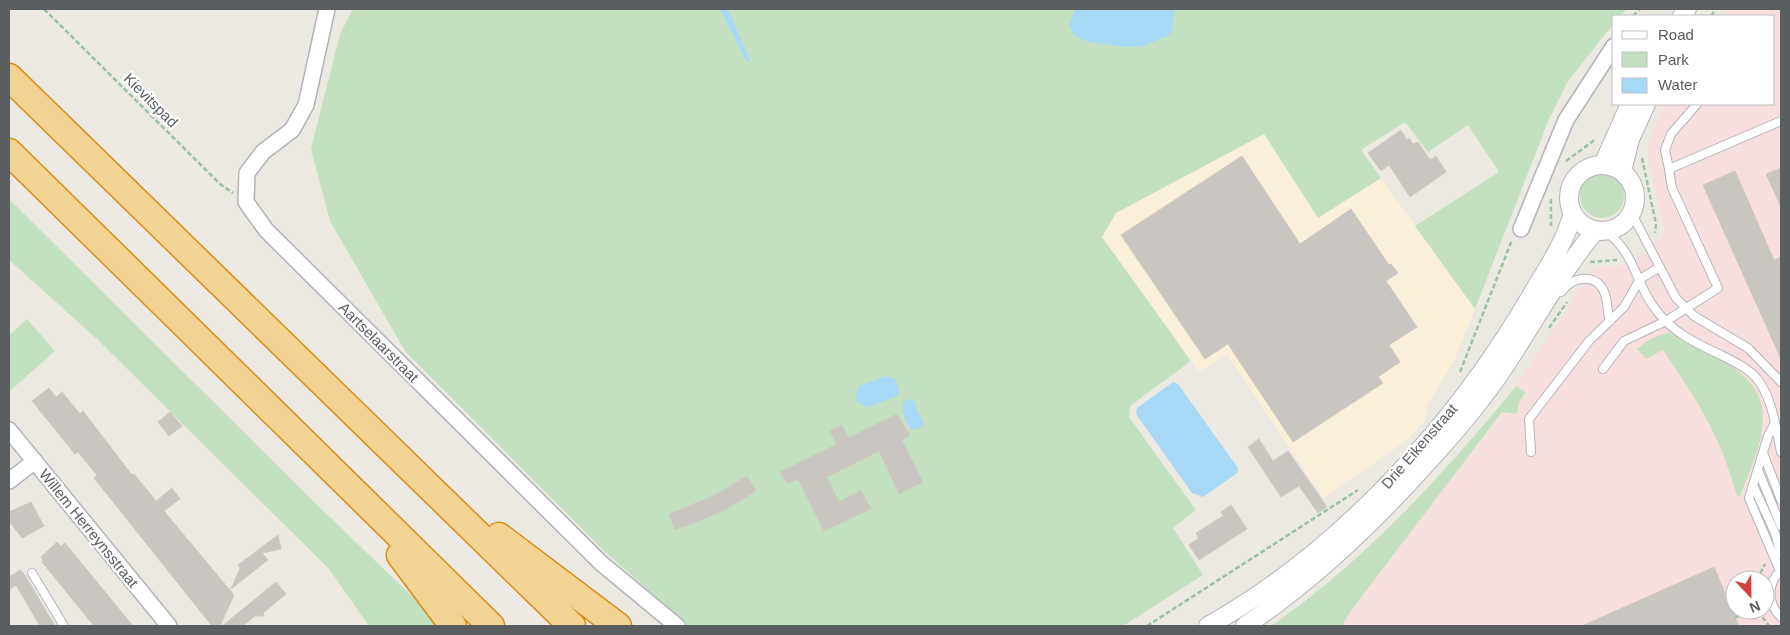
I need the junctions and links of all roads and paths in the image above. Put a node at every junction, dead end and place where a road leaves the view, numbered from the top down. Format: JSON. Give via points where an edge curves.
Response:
{"nodes":[{"id":1,"x":44,"y":9,"type":"edge"},
{"id":2,"x":327,"y":9,"type":"edge"},
{"id":3,"x":1612,"y":49,"type":"edge"},
{"id":4,"x":9,"y":77,"type":"edge"},
{"id":5,"x":1630,"y":105,"type":"edge"},
{"id":6,"x":1646,"y":105,"type":"edge"},
{"id":7,"x":1696,"y":105,"type":"edge"},
{"id":8,"x":1781,"y":121,"type":"edge"},
{"id":9,"x":9,"y":152,"type":"edge"},
{"id":10,"x":1603,"y":164,"type":"junction"},
{"id":11,"x":1669,"y":169,"type":"junction"},
{"id":12,"x":1622,"y":171,"type":"junction"},
{"id":13,"x":246,"y":202,"type":"junction"},
{"id":14,"x":1632,"y":214,"type":"junction"},
{"id":15,"x":1572,"y":216,"type":"junction"},
{"id":16,"x":1521,"y":229,"type":"joint"},
{"id":17,"x":1600,"y":231,"type":"junction"},
{"id":18,"x":1660,"y":267,"type":"junction"},
{"id":19,"x":1640,"y":279,"type":"junction"},
{"id":20,"x":1550,"y":296,"type":"junction"},
{"id":21,"x":1685,"y":308,"type":"junction"},
{"id":22,"x":1610,"y":321,"type":"junction"},
{"id":23,"x":1666,"y":321,"type":"junction"},
{"id":24,"x":1603,"y":369,"type":"dead end"},
{"id":25,"x":1457,"y":380,"type":"dead end"},
{"id":26,"x":1781,"y":382,"type":"edge"},
{"id":27,"x":1775,"y":423,"type":"junction"},
{"id":28,"x":9,"y":430,"type":"edge"},
{"id":29,"x":1780,"y":442,"type":"edge"},
{"id":30,"x":1532,"y":452,"type":"dead end"},
{"id":31,"x":1781,"y":452,"type":"edge"},
{"id":32,"x":1763,"y":453,"type":"junction"},
{"id":33,"x":35,"y":461,"type":"junction"},
{"id":34,"x":408,"y":466,"type":"junction"},
{"id":35,"x":1758,"y":470,"type":"junction"},
{"id":36,"x":9,"y":481,"type":"edge"},
{"id":37,"x":1753,"y":485,"type":"junction"},
{"id":38,"x":1362,"y":487,"type":"dead end"},
{"id":39,"x":1380,"y":491,"type":"junction"},
{"id":40,"x":355,"y":494,"type":"junction"},
{"id":41,"x":1397,"y":496,"type":"junction"},
{"id":42,"x":1781,"y":500,"type":"edge"},
{"id":43,"x":1781,"y":526,"type":"edge"},
{"id":44,"x":1781,"y":555,"type":"edge"},
{"id":45,"x":1780,"y":570,"type":"edge"},
{"id":46,"x":32,"y":573,"type":"dead end"},
{"id":47,"x":1781,"y":618,"type":"edge"},
{"id":48,"x":64,"y":626,"type":"edge"},
{"id":49,"x":169,"y":626,"type":"edge"},
{"id":50,"x":453,"y":626,"type":"edge"},
{"id":51,"x":490,"y":626,"type":"edge"},
{"id":52,"x":572,"y":626,"type":"edge"},
{"id":53,"x":618,"y":626,"type":"edge"},
{"id":54,"x":677,"y":626,"type":"edge"},
{"id":55,"x":1147,"y":626,"type":"edge"},
{"id":56,"x":1208,"y":626,"type":"edge"},
{"id":57,"x":1245,"y":626,"type":"edge"}],
"edges":[{"from":1,"to":13,"type":"path","name":"Kievitspad","via":[[220,184]]},
{"from":2,"to":13,"type":"street","via":[[306,104],[292,130],[263,152],[247,173]]},
{"from":3,"to":16,"type":"street","via":[[1566,120]]},
{"from":4,"to":34,"type":"highway"},
{"from":5,"to":10,"type":"street"},
{"from":6,"to":12,"type":"street","via":[[1630,139]]},
{"from":7,"to":11,"type":"lane","via":[[1671,134],[1665,150]]},
{"from":8,"to":11,"type":"lane"},
{"from":9,"to":40,"type":"highway"},
{"from":10,"to":12,"type":"street"},
{"from":10,"to":15,"type":"street","via":[[1591,166],[1572,182],[1568,203]]},
{"from":11,"to":21,"type":"lane","via":[[1672,188],[1718,288]]},
{"from":12,"to":14,"type":"street","via":[[1635,192]]},
{"from":13,"to":54,"type":"street","name":"Aartselaarstraat","via":[[266,230],[601,563]]},
{"from":14,"to":17,"type":"street","via":[[1623,224]]},
{"from":14,"to":18,"type":"lane"},
{"from":15,"to":17,"type":"street","via":[[1586,228]]},
{"from":15,"to":39,"type":"street","name":"Drie Eikenstraat","via":[[1560,246],[1499,349],[1424,443]]},
{"from":16,"to":25,"type":"path","via":[[1515,231]]},
{"from":17,"to":19,"type":"lane","via":[[1616,239]]},
{"from":17,"to":20,"type":"street","name":"Drie Eikenstraat","via":[[1575,255]]},
{"from":18,"to":19,"type":"lane"},
{"from":18,"to":21,"type":"lane","via":[[1669,288]]},
{"from":19,"to":22,"type":"lane","via":[[1624,308]]},
{"from":19,"to":23,"type":"lane","via":[[1655,310]]},
{"from":20,"to":22,"type":"lane","via":[[1560,293],[1572,281],[1587,278],[1596,282],[1606,295]]},
{"from":20,"to":41,"type":"street","name":"Drie Eikenstraat","via":[[1465,420]]},
{"from":21,"to":23,"type":"lane"},
{"from":21,"to":26,"type":"lane","via":[[1748,348]]},
{"from":22,"to":30,"type":"lane","via":[[1589,341],[1528,419]]},
{"from":23,"to":24,"type":"lane","via":[[1624,341]]},
{"from":23,"to":27,"type":"lane","via":[[1683,336],[1748,369],[1768,397]]},
{"from":27,"to":29,"type":"lane"},
{"from":27,"to":32,"type":"lane"},
{"from":28,"to":33,"type":"street","name":"Willem Herreynsstraat"},
{"from":29,"to":31,"type":"lane"},
{"from":32,"to":35,"type":"lane"},
{"from":32,"to":42,"type":"lane"},
{"from":33,"to":36,"type":"street"},
{"from":33,"to":49,"type":"street","name":"Willem Herreynsstraat"},
{"from":34,"to":52,"type":"highway"},
{"from":34,"to":53,"type":"highway"},
{"from":35,"to":37,"type":"lane"},
{"from":35,"to":43,"type":"lane"},
{"from":37,"to":44,"type":"lane"},
{"from":37,"to":45,"type":"lane","via":[[1749,498],[1751,506]]},
{"from":38,"to":55,"type":"path"},
{"from":39,"to":41,"type":"street"},
{"from":39,"to":56,"type":"street","name":"Drie Eikenstraat","via":[[1328,541],[1281,578]]},
{"from":40,"to":50,"type":"highway"},
{"from":40,"to":51,"type":"highway"},
{"from":41,"to":57,"type":"street","name":"Drie Eikenstraat","via":[[1335,557]]},
{"from":45,"to":47,"type":"lane","via":[[1770,594]]},
{"from":46,"to":48,"type":"lane"}]}
